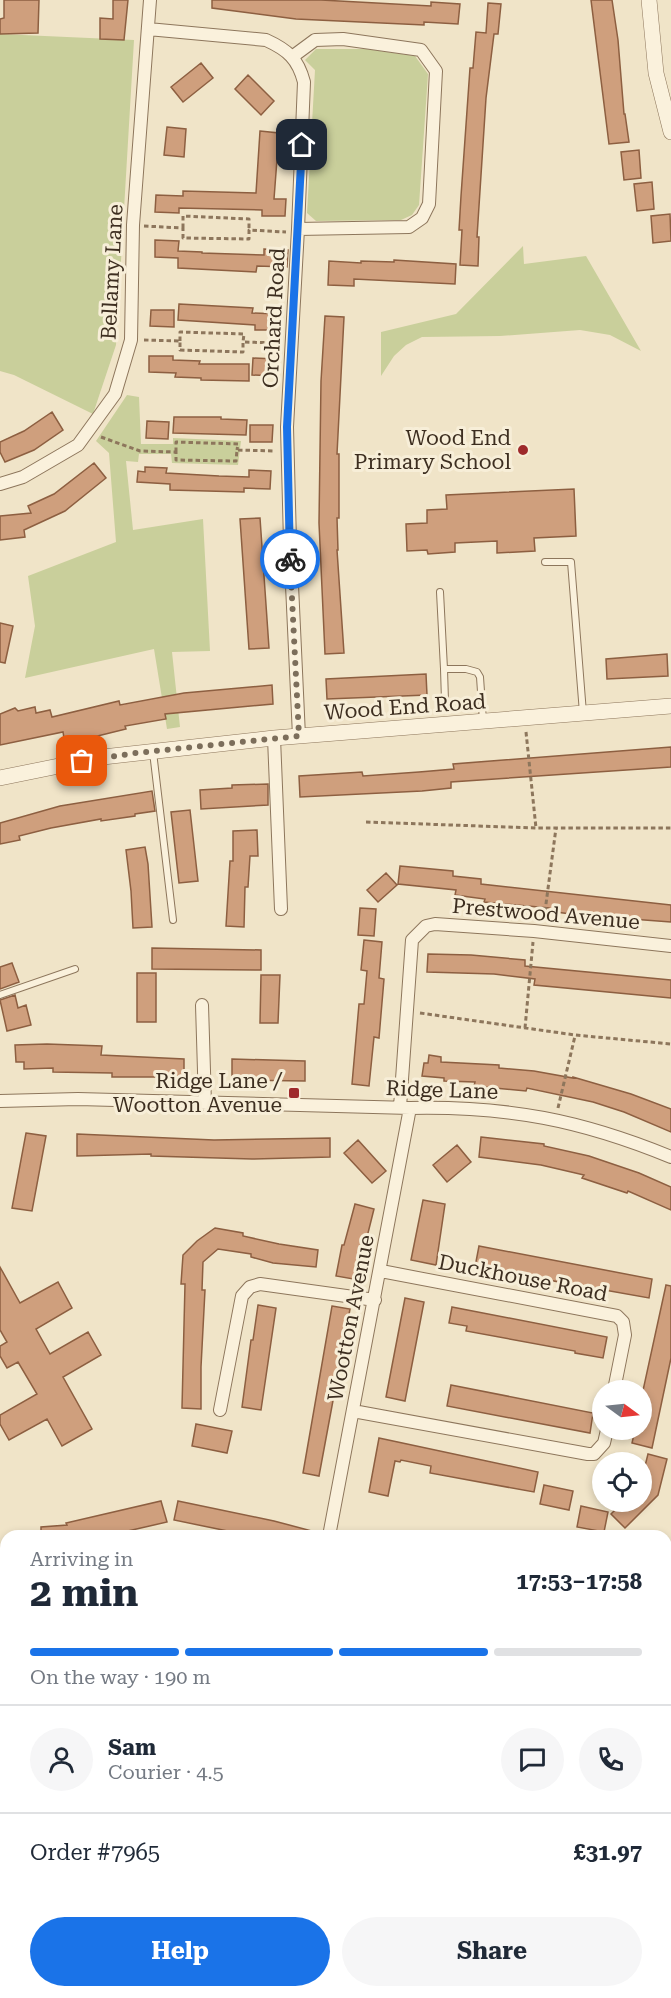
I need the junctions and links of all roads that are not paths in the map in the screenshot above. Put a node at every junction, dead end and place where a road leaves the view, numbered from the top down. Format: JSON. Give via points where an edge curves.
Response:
{"nodes":[{"id":1,"x":150,"y":0,"type":"edge"},
{"id":2,"x":649,"y":0,"type":"edge"},
{"id":3,"x":148,"y":29,"type":"junction"},
{"id":4,"x":292,"y":57,"type":"junction"},
{"id":5,"x":671,"y":132,"type":"edge"},
{"id":6,"x":298,"y":231,"type":"junction"},
{"id":7,"x":0,"y":484,"type":"edge"},
{"id":8,"x":545,"y":562,"type":"dead end"},
{"id":9,"x":440,"y":592,"type":"dead end"},
{"id":10,"x":444,"y":669,"type":"junction"},
{"id":11,"x":445,"y":701,"type":"dead end"},
{"id":12,"x":671,"y":706,"type":"edge"},
{"id":13,"x":584,"y":713,"type":"junction"},
{"id":14,"x":483,"y":722,"type":"junction"},
{"id":15,"x":299,"y":736,"type":"junction"},
{"id":16,"x":274,"y":738,"type":"junction"},
{"id":17,"x":153,"y":751,"type":"junction"},
{"id":18,"x":0,"y":778,"type":"edge"},
{"id":19,"x":281,"y":909,"type":"dead end"},
{"id":20,"x":172,"y":920,"type":"dead end"},
{"id":21,"x":671,"y":946,"type":"edge"},
{"id":22,"x":75,"y":969,"type":"dead end"},
{"id":23,"x":0,"y":995,"type":"edge"},
{"id":24,"x":202,"y":1005,"type":"dead end"},
{"id":25,"x":0,"y":1101,"type":"edge"},
{"id":26,"x":205,"y":1104,"type":"junction"},
{"id":27,"x":405,"y":1108,"type":"junction"},
{"id":28,"x":671,"y":1157,"type":"edge"},
{"id":29,"x":381,"y":1270,"type":"junction"},
{"id":30,"x":375,"y":1300,"type":"junction"},
{"id":31,"x":616,"y":1380,"type":"edge"},
{"id":32,"x":220,"y":1410,"type":"dead end"},
{"id":33,"x":353,"y":1411,"type":"junction"},
{"id":34,"x":605,"y":1440,"type":"edge"},
{"id":35,"x":331,"y":1530,"type":"edge"}],
"edges":[{"from":1,"to":3,"type":"street","name":"Bellamy Lane"},
{"from":2,"to":5,"type":"street","via":[[656,73]]},
{"from":3,"to":4,"type":"street","via":[[266,40]]},
{"from":3,"to":7,"type":"street","name":"Bellamy Lane","via":[[133,225],[131,340],[115,394],[78,445],[23,477]]},
{"from":4,"to":6,"type":"street","name":"Orchard Road","via":[[300,66],[304,82]]},
{"from":4,"to":6,"type":"street","via":[[315,40],[343,39],[422,50],[436,71],[429,204],[422,218],[410,227]]},
{"from":6,"to":15,"type":"street","name":"Orchard Road","via":[[287,452]]},
{"from":8,"to":13,"type":"lane","via":[[571,562]]},
{"from":9,"to":10,"type":"lane"},
{"from":10,"to":11,"type":"lane"},
{"from":10,"to":14,"type":"lane","via":[[477,672]]},
{"from":12,"to":13,"type":"street","name":"Wood End Road"},
{"from":13,"to":14,"type":"street","name":"Wood End Road"},
{"from":14,"to":15,"type":"street","name":"Wood End Road"},
{"from":15,"to":16,"type":"street","name":"Wood End Road"},
{"from":16,"to":17,"type":"street","name":"Wood End Road"},
{"from":16,"to":19,"type":"street"},
{"from":17,"to":18,"type":"street","name":"Wood End Road"},
{"from":17,"to":20,"type":"lane"},
{"from":21,"to":27,"type":"street","name":"Prestwood Avenue","via":[[538,932],[426,926],[412,940],[406,1011]]},
{"from":22,"to":23,"type":"lane"},
{"from":24,"to":26,"type":"street"},
{"from":25,"to":26,"type":"street","name":"Ridge Lane"},
{"from":26,"to":27,"type":"street","name":"Ridge Lane"},
{"from":27,"to":28,"type":"street","name":"Ridge Lane","via":[[460,1107],[556,1119],[611,1133]]},
{"from":27,"to":29,"type":"street","name":"Wootton Avenue"},
{"from":29,"to":30,"type":"street","name":"Wootton Avenue"},
{"from":29,"to":31,"type":"street","name":"Duckhouse Road","via":[[617,1316],[623,1322],[625,1335]]},
{"from":30,"to":32,"type":"street","via":[[260,1284],[250,1287],[242,1296]]},
{"from":30,"to":33,"type":"street","name":"Wootton Avenue"},
{"from":33,"to":34,"type":"street","via":[[588,1454],[594,1454]]},
{"from":33,"to":35,"type":"street","name":"Wootton Avenue"}]}
